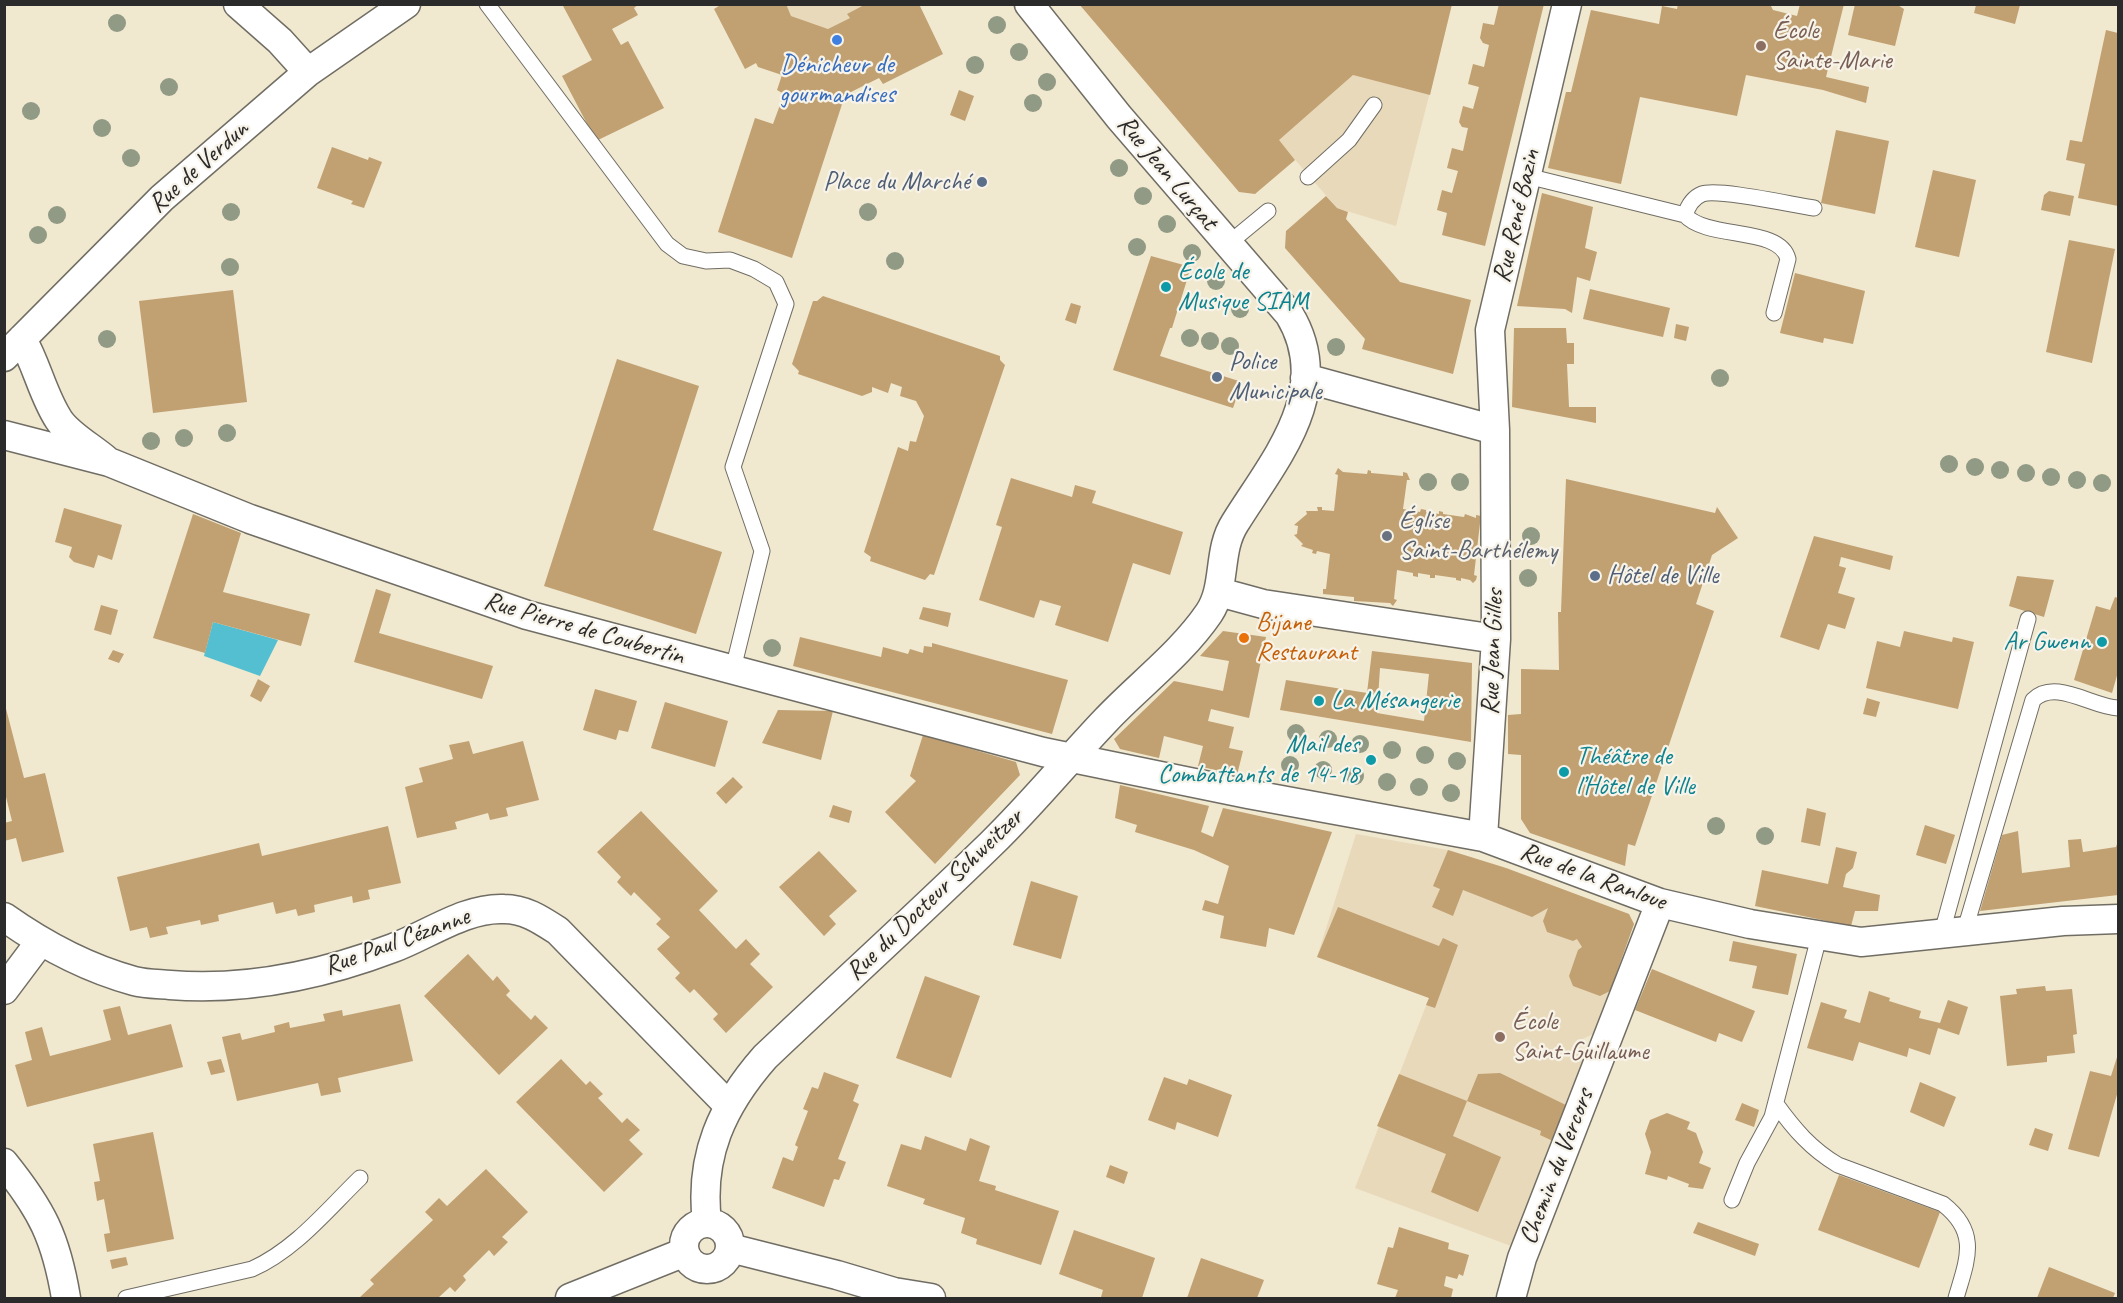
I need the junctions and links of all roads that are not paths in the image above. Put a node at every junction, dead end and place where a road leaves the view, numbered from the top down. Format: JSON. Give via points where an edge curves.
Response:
{"nodes":[{"id":1,"x":238,"y":4,"type":"edge"},
{"id":2,"x":406,"y":4,"type":"edge"},
{"id":3,"x":488,"y":4,"type":"edge"},
{"id":4,"x":1029,"y":4,"type":"edge"},
{"id":5,"x":1568,"y":4,"type":"edge"},
{"id":6,"x":308,"y":72,"type":"junction"},
{"id":7,"x":1374,"y":105,"type":"dead end"},
{"id":8,"x":1308,"y":177,"type":"dead end"},
{"id":9,"x":1527,"y":177,"type":"junction"},
{"id":10,"x":1814,"y":208,"type":"dead end"},
{"id":11,"x":1268,"y":211,"type":"dead end"},
{"id":12,"x":1684,"y":215,"type":"junction"},
{"id":13,"x":1228,"y":244,"type":"junction"},
{"id":14,"x":1774,"y":313,"type":"dead end"},
{"id":15,"x":12,"y":349,"type":"edge"},
{"id":16,"x":1305,"y":378,"type":"junction"},
{"id":17,"x":1495,"y":430,"type":"junction"},
{"id":18,"x":4,"y":435,"type":"edge"},
{"id":19,"x":109,"y":462,"type":"junction"},
{"id":20,"x":1219,"y":592,"type":"junction"},
{"id":21,"x":2028,"y":619,"type":"dead end"},
{"id":22,"x":1496,"y":639,"type":"junction"},
{"id":23,"x":733,"y":669,"type":"junction"},
{"id":24,"x":2118,"y":708,"type":"edge"},
{"id":25,"x":1071,"y":758,"type":"junction"},
{"id":26,"x":1483,"y":837,"type":"junction"},
{"id":27,"x":1660,"y":903,"type":"junction"},
{"id":28,"x":4,"y":917,"type":"edge"},
{"id":29,"x":2118,"y":919,"type":"edge"},
{"id":30,"x":1952,"y":934,"type":"junction"},
{"id":31,"x":1820,"y":937,"type":"junction"},
{"id":32,"x":40,"y":942,"type":"junction"},
{"id":33,"x":4,"y":990,"type":"edge"},
{"id":34,"x":1776,"y":1104,"type":"junction"},
{"id":35,"x":728,"y":1105,"type":"junction"},
{"id":36,"x":4,"y":1163,"type":"edge"},
{"id":37,"x":360,"y":1178,"type":"dead end"},
{"id":38,"x":1732,"y":1200,"type":"dead end"},
{"id":39,"x":707,"y":1222,"type":"junction"},
{"id":40,"x":730,"y":1248,"type":"junction"},
{"id":41,"x":685,"y":1252,"type":"junction"},
{"id":42,"x":66,"y":1299,"type":"edge"},
{"id":43,"x":126,"y":1299,"type":"edge"},
{"id":44,"x":570,"y":1299,"type":"edge"},
{"id":45,"x":931,"y":1299,"type":"edge"},
{"id":46,"x":1511,"y":1299,"type":"edge"},
{"id":47,"x":1956,"y":1299,"type":"edge"}],
"edges":[{"from":1,"to":6,"type":"street"},
{"from":2,"to":6,"type":"street","name":"Rue de Verdun"},
{"from":3,"to":23,"type":"lane","via":[[667,244],[683,256],[706,261],[730,260],[754,269],[776,282],[786,304],[733,467],[762,551]]},
{"from":4,"to":13,"type":"street","name":"Rue Jean Lurçat"},
{"from":5,"to":9,"type":"street","name":"Rue René Bazin"},
{"from":6,"to":15,"type":"street","name":"Rue de Verdun","via":[[162,198]]},
{"from":7,"to":8,"type":"lane","via":[[1349,140]]},
{"from":9,"to":12,"type":"lane"},
{"from":9,"to":17,"type":"street","name":"Rue René Bazin","via":[[1490,330]]},
{"from":10,"to":12,"type":"lane","via":[[1712,192],[1695,198]]},
{"from":11,"to":13,"type":"lane"},
{"from":12,"to":14,"type":"lane","via":[[1703,226],[1783,246],[1788,259]]},
{"from":13,"to":16,"type":"street","name":"Rue Jean Lurçat","via":[[1295,324],[1304,352]]},
{"from":15,"to":19,"type":"street","name":"Rue Pierre de Coubertin","via":[[37,366],[45,394],[60,422]]},
{"from":16,"to":17,"type":"street"},
{"from":16,"to":20,"type":"street","name":"Rue Jean Lurçat","via":[[1292,433],[1226,541]]},
{"from":17,"to":22,"type":"street","name":"Rue Jean Gilles"},
{"from":18,"to":19,"type":"street","name":"Rue Pierre de Coubertin"},
{"from":19,"to":23,"type":"street","name":"Rue Pierre de Coubertin","via":[[250,519],[484,602]]},
{"from":20,"to":22,"type":"street","via":[[1263,604]]},
{"from":20,"to":25,"type":"street","name":"Rue du Docteur Schweitzer","via":[[1195,632]]},
{"from":21,"to":30,"type":"lane"},
{"from":22,"to":26,"type":"street","name":"Rue Jean Gilles"},
{"from":23,"to":25,"type":"street","name":"Rue Pierre de Coubertin"},
{"from":24,"to":30,"type":"lane","via":[[2052,691],[2033,700]]},
{"from":25,"to":26,"type":"street","name":"Rue de la Ranloue"},
{"from":25,"to":35,"type":"street","name":"Rue du Docteur Schweitzer","via":[[992,843],[765,1057]]},
{"from":26,"to":27,"type":"street","name":"Rue de la Ranloue"},
{"from":27,"to":31,"type":"street","name":"Rue de la Ranloue"},
{"from":27,"to":46,"type":"street","name":"Chemin du Vercors","via":[[1522,1258]]},
{"from":28,"to":32,"type":"street","name":"Rue Paul Cézanne"},
{"from":29,"to":30,"type":"street","name":"Rue de la Ranloue"},
{"from":30,"to":31,"type":"street","name":"Rue de la Ranloue","via":[[1861,942]]},
{"from":31,"to":34,"type":"lane","via":[[1793,1014]]},
{"from":32,"to":33,"type":"street"},
{"from":32,"to":35,"type":"street","name":"Rue Paul Cézanne","via":[[84,964],[137,982],[244,986],[360,961],[475,912],[504,908],[533,915],[558,931]]},
{"from":34,"to":38,"type":"lane"},
{"from":34,"to":47,"type":"lane","via":[[1800,1136],[1826,1158],[1943,1204],[1954,1213],[1967,1236],[1969,1250]]},
{"from":35,"to":39,"type":"street","name":"Rue du Docteur Schweitzer","via":[[705,1173]]},
{"from":36,"to":42,"type":"street","via":[[34,1200],[47,1226]]},
{"from":37,"to":43,"type":"lane","via":[[268,1262]]},
{"from":39,"to":40,"type":"street","via":[[724,1230]]},
{"from":39,"to":41,"type":"street","via":[[687,1233]]},
{"from":40,"to":41,"type":"street","via":[[721,1265],[707,1269],[693,1264]]},
{"from":40,"to":45,"type":"street"},
{"from":41,"to":44,"type":"street"}]}
